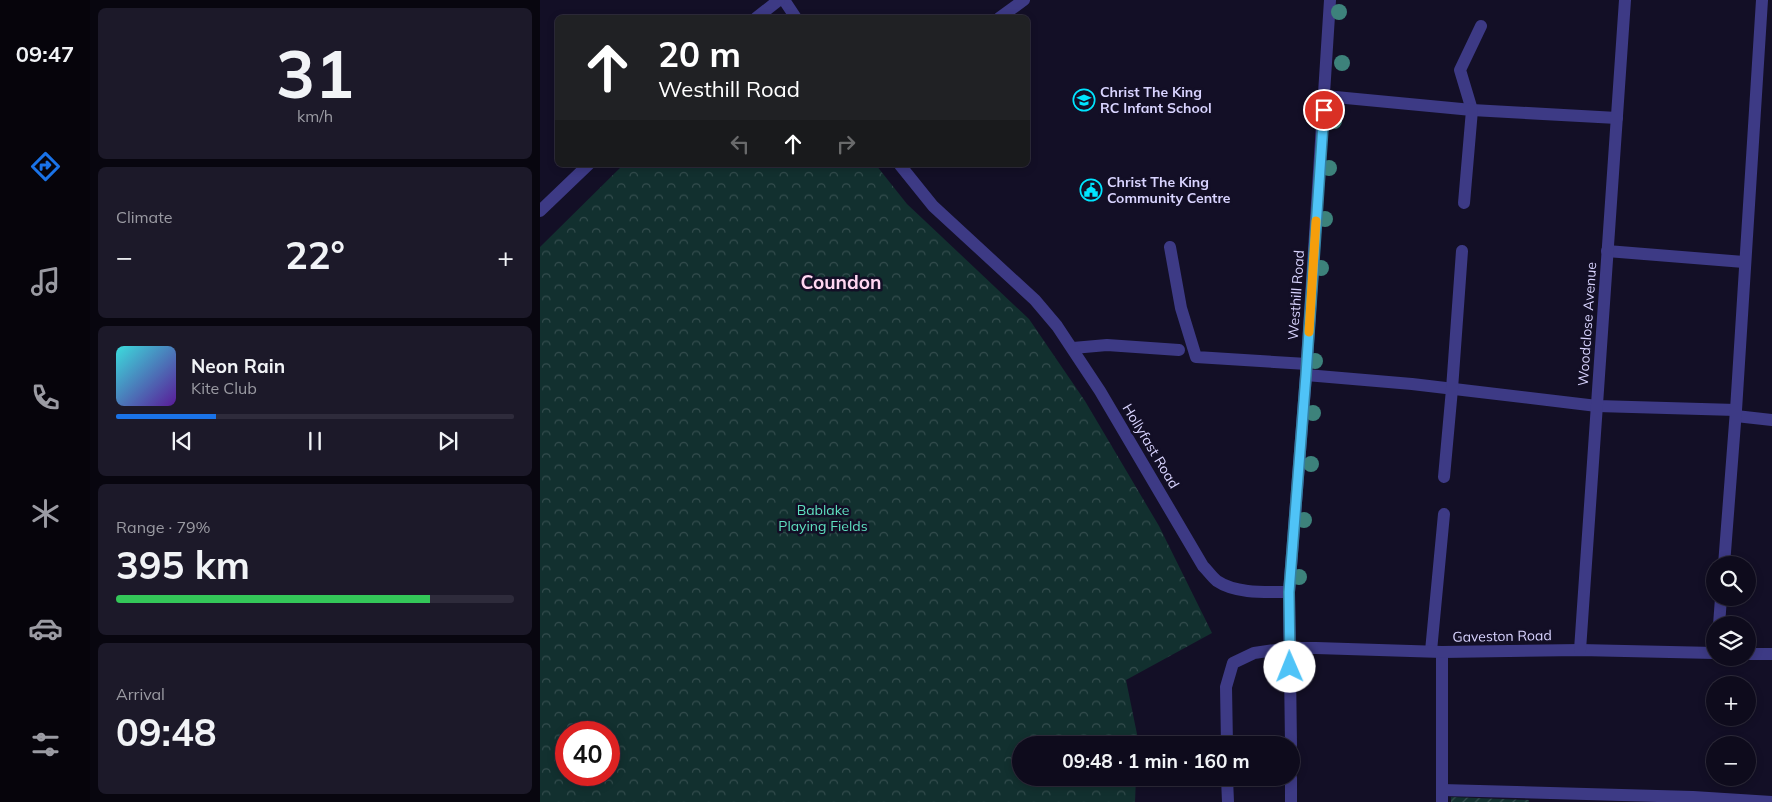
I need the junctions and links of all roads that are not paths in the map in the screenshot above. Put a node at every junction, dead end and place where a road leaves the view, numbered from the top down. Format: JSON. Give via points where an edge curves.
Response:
{"nodes":[{"id":1,"x":779,"y":0,"type":"edge"},
{"id":2,"x":784,"y":0,"type":"edge"},
{"id":3,"x":1024,"y":0,"type":"edge"},
{"id":4,"x":1330,"y":0,"type":"edge"},
{"id":5,"x":1625,"y":0,"type":"edge"},
{"id":6,"x":1762,"y":0,"type":"edge"},
{"id":7,"x":760,"y":15,"type":"edge"},
{"id":8,"x":794,"y":15,"type":"edge"},
{"id":9,"x":1003,"y":15,"type":"edge"},
{"id":10,"x":1481,"y":26,"type":"dead end"},
{"id":11,"x":1325,"y":96,"type":"junction"},
{"id":12,"x":1472,"y":110,"type":"junction"},
{"id":13,"x":1617,"y":118,"type":"junction"},
{"id":14,"x":586,"y":167,"type":"edge"},
{"id":15,"x":902,"y":167,"type":"edge"},
{"id":16,"x":1464,"y":203,"type":"dead end"},
{"id":17,"x":540,"y":211,"type":"edge"},
{"id":18,"x":1170,"y":247,"type":"dead end"},
{"id":19,"x":1462,"y":251,"type":"dead end"},
{"id":20,"x":1607,"y":251,"type":"junction"},
{"id":21,"x":1744,"y":262,"type":"junction"},
{"id":22,"x":1073,"y":348,"type":"junction"},
{"id":23,"x":1179,"y":350,"type":"dead end"},
{"id":24,"x":1306,"y":370,"type":"junction"},
{"id":25,"x":1452,"y":389,"type":"junction"},
{"id":26,"x":1596,"y":406,"type":"junction"},
{"id":27,"x":1736,"y":413,"type":"junction"},
{"id":28,"x":1772,"y":420,"type":"edge"},
{"id":29,"x":1444,"y":477,"type":"dead end"},
{"id":30,"x":1444,"y":514,"type":"dead end"},
{"id":31,"x":1725,"y":556,"type":"edge"},
{"id":32,"x":1289,"y":592,"type":"junction"},
{"id":33,"x":1289,"y":648,"type":"junction"},
{"id":34,"x":1580,"y":650,"type":"junction"},
{"id":35,"x":1436,"y":652,"type":"junction"},
{"id":36,"x":1706,"y":653,"type":"edge"},
{"id":37,"x":1756,"y":654,"type":"edge"},
{"id":38,"x":1772,"y":654,"type":"edge"},
{"id":39,"x":1226,"y":736,"type":"edge"},
{"id":40,"x":1291,"y":736,"type":"edge"},
{"id":41,"x":1227,"y":786,"type":"edge"},
{"id":42,"x":1291,"y":786,"type":"edge"},
{"id":43,"x":1442,"y":796,"type":"edge"},
{"id":44,"x":1228,"y":802,"type":"edge"},
{"id":45,"x":1291,"y":802,"type":"edge"},
{"id":46,"x":1772,"y":802,"type":"edge"}],
"edges":[{"from":1,"to":7,"type":"street"},
{"from":2,"to":8,"type":"street"},
{"from":3,"to":9,"type":"street"},
{"from":4,"to":11,"type":"street","name":"Westhill Road"},
{"from":5,"to":13,"type":"street","name":"Woodclose Avenue"},
{"from":6,"to":21,"type":"street"},
{"from":10,"to":12,"type":"street","via":[[1460,70]]},
{"from":11,"to":12,"type":"street"},
{"from":11,"to":24,"type":"street","name":"Westhill Road"},
{"from":12,"to":13,"type":"street"},
{"from":12,"to":16,"type":"street"},
{"from":13,"to":20,"type":"street","name":"Woodclose Avenue"},
{"from":14,"to":17,"type":"street"},
{"from":15,"to":22,"type":"street","name":"Hollyfast Road","via":[[934,206],[1035,300]]},
{"from":18,"to":24,"type":"street","via":[[1181,308],[1196,357]]},
{"from":19,"to":25,"type":"street"},
{"from":20,"to":21,"type":"street"},
{"from":20,"to":26,"type":"street","name":"Woodclose Avenue"},
{"from":21,"to":27,"type":"street"},
{"from":22,"to":23,"type":"street","via":[[1107,345]]},
{"from":22,"to":32,"type":"street","name":"Hollyfast Road","via":[[1203,566],[1217,581],[1230,586],[1254,592]]},
{"from":24,"to":25,"type":"street"},
{"from":24,"to":32,"type":"street","name":"Westhill Road"},
{"from":25,"to":26,"type":"street"},
{"from":25,"to":29,"type":"street"},
{"from":26,"to":27,"type":"street"},
{"from":26,"to":34,"type":"street","name":"Woodclose Avenue"},
{"from":27,"to":28,"type":"street"},
{"from":27,"to":31,"type":"street"},
{"from":30,"to":35,"type":"street"},
{"from":32,"to":33,"type":"street"},
{"from":33,"to":35,"type":"street","name":"Gaveston Road"},
{"from":33,"to":39,"type":"street","name":"Gaveston Road","via":[[1254,653],[1233,663],[1226,687]]},
{"from":33,"to":40,"type":"street"},
{"from":34,"to":35,"type":"street","name":"Gaveston Road"},
{"from":34,"to":36,"type":"street","name":"Gaveston Road"},
{"from":35,"to":43,"type":"street"},
{"from":37,"to":38,"type":"street"},
{"from":41,"to":44,"type":"street"},
{"from":42,"to":45,"type":"street"},
{"from":43,"to":46,"type":"street","via":[[1693,797]]}]}
